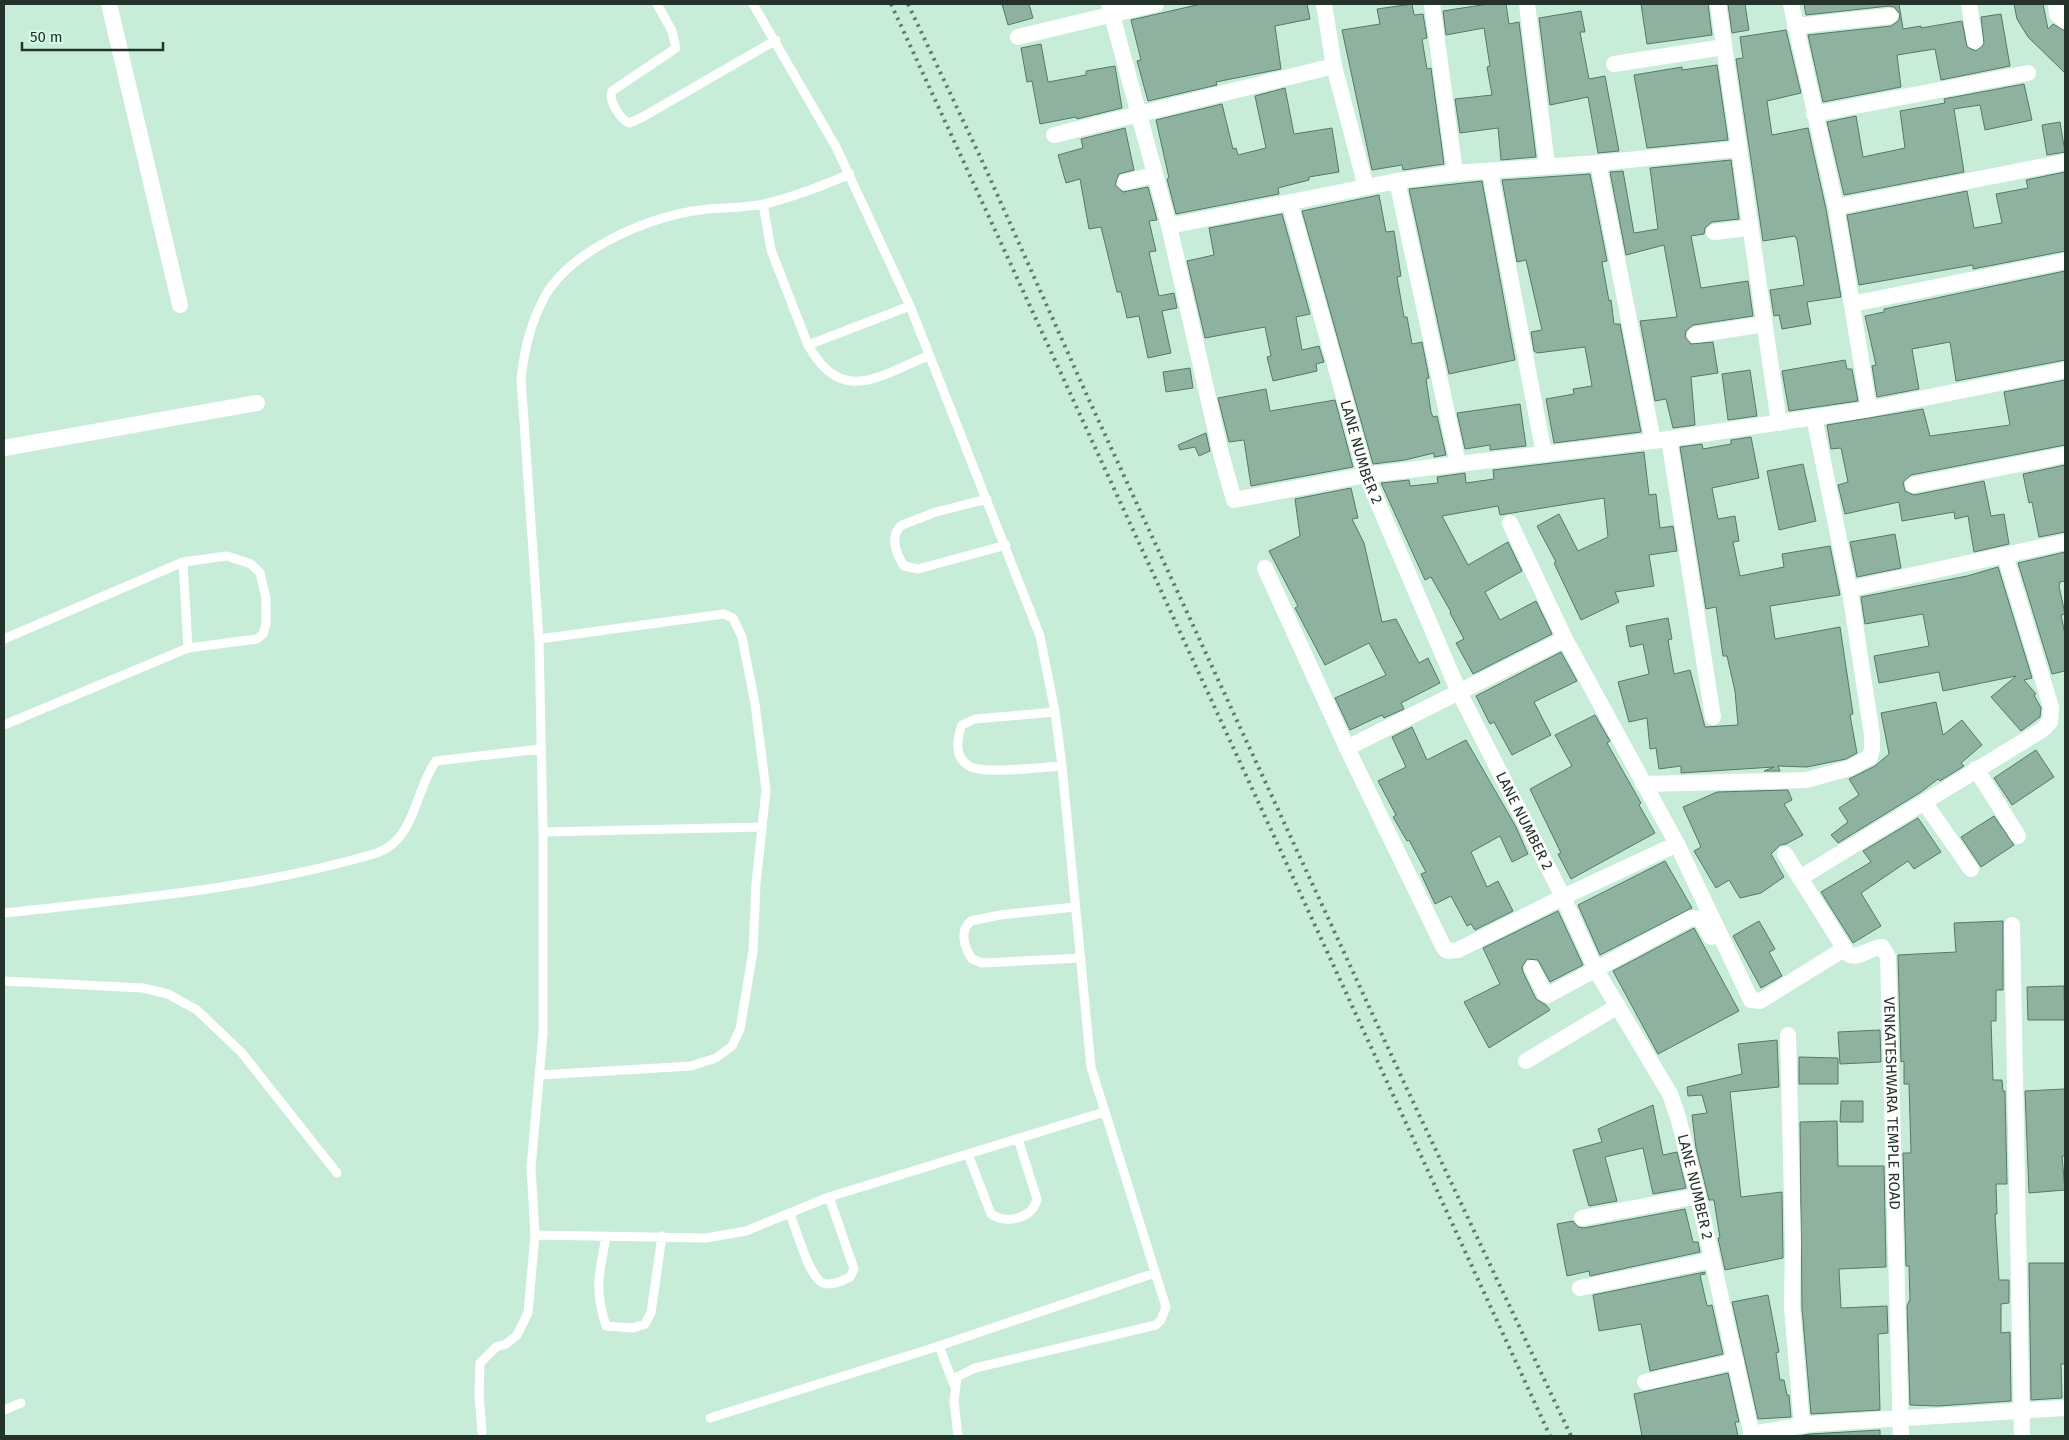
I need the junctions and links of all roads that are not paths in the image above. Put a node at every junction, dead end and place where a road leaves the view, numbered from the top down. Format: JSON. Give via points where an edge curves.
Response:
{"nodes":[{"id":1,"x":109,"y":4,"type":"edge"},
{"id":2,"x":657,"y":4,"type":"edge"},
{"id":3,"x":753,"y":4,"type":"edge"},
{"id":4,"x":1156,"y":4,"type":"edge"},
{"id":5,"x":1324,"y":4,"type":"edge"},
{"id":6,"x":1432,"y":4,"type":"edge"},
{"id":7,"x":1527,"y":4,"type":"edge"},
{"id":8,"x":1718,"y":4,"type":"edge"},
{"id":9,"x":1792,"y":4,"type":"edge"},
{"id":10,"x":1969,"y":4,"type":"edge"},
{"id":11,"x":2056,"y":4,"type":"edge"},
{"id":12,"x":1110,"y":9,"type":"edge"},
{"id":13,"x":1890,"y":16,"type":"dead end"},
{"id":14,"x":2065,"y":21,"type":"edge"},
{"id":15,"x":1795,"y":26,"type":"junction"},
{"id":16,"x":1018,"y":37,"type":"dead end"},
{"id":17,"x":776,"y":40,"type":"junction"},
{"id":18,"x":1975,"y":41,"type":"dead end"},
{"id":19,"x":1724,"y":47,"type":"junction"},
{"id":20,"x":1614,"y":64,"type":"dead end"},
{"id":21,"x":1334,"y":66,"type":"junction"},
{"id":22,"x":2028,"y":73,"type":"dead end"},
{"id":23,"x":1140,"y":113,"type":"junction"},
{"id":24,"x":1814,"y":114,"type":"junction"},
{"id":25,"x":1054,"y":135,"type":"dead end"},
{"id":26,"x":1737,"y":150,"type":"junction"},
{"id":27,"x":2065,"y":162,"type":"edge"},
{"id":28,"x":1598,"y":163,"type":"junction"},
{"id":29,"x":1547,"y":166,"type":"junction"},
{"id":30,"x":1490,"y":172,"type":"junction"},
{"id":31,"x":1455,"y":173,"type":"junction"},
{"id":32,"x":850,"y":174,"type":"junction"},
{"id":33,"x":1155,"y":175,"type":"junction"},
{"id":34,"x":1397,"y":181,"type":"junction"},
{"id":35,"x":1125,"y":182,"type":"dead end"},
{"id":36,"x":1366,"y":187,"type":"junction"},
{"id":37,"x":763,"y":204,"type":"junction"},
{"id":38,"x":1290,"y":204,"type":"junction"},
{"id":39,"x":1836,"y":207,"type":"junction"},
{"id":40,"x":1170,"y":226,"type":"junction"},
{"id":41,"x":1750,"y":228,"type":"junction"},
{"id":42,"x":1714,"y":232,"type":"dead end"},
{"id":43,"x":2065,"y":260,"type":"edge"},
{"id":44,"x":1852,"y":304,"type":"junction"},
{"id":45,"x":180,"y":305,"type":"dead end"},
{"id":46,"x":910,"y":306,"type":"junction"},
{"id":47,"x":1764,"y":324,"type":"junction"},
{"id":48,"x":1695,"y":335,"type":"dead end"},
{"id":49,"x":808,"y":345,"type":"junction"},
{"id":50,"x":928,"y":356,"type":"junction"},
{"id":51,"x":2065,"y":370,"type":"edge"},
{"id":52,"x":256,"y":403,"type":"dead end"},
{"id":53,"x":1869,"y":409,"type":"junction"},
{"id":54,"x":1814,"y":417,"type":"junction"},
{"id":55,"x":1779,"y":423,"type":"junction"},
{"id":56,"x":1661,"y":440,"type":"junction"},
{"id":57,"x":4,"y":448,"type":"edge"},
{"id":58,"x":1544,"y":454,"type":"junction"},
{"id":59,"x":2065,"y":455,"type":"edge"},
{"id":60,"x":1458,"y":464,"type":"junction"},
{"id":61,"x":1366,"y":475,"type":"junction"},
{"id":62,"x":1913,"y":486,"type":"dead end"},
{"id":63,"x":987,"y":499,"type":"junction"},
{"id":64,"x":1510,"y":523,"type":"dead end"},
{"id":65,"x":2065,"y":542,"type":"edge"},
{"id":66,"x":1006,"y":545,"type":"junction"},
{"id":67,"x":2005,"y":555,"type":"junction"},
{"id":68,"x":183,"y":562,"type":"junction"},
{"id":69,"x":1265,"y":568,"type":"dead end"},
{"id":70,"x":1849,"y":589,"type":"junction"},
{"id":71,"x":4,"y":639,"type":"edge"},
{"id":72,"x":539,"y":639,"type":"junction"},
{"id":73,"x":1565,"y":639,"type":"junction"},
{"id":74,"x":188,"y":648,"type":"junction"},
{"id":75,"x":1459,"y":692,"type":"junction"},
{"id":76,"x":1055,"y":712,"type":"junction"},
{"id":77,"x":1713,"y":717,"type":"dead end"},
{"id":78,"x":4,"y":725,"type":"edge"},
{"id":79,"x":1347,"y":748,"type":"junction"},
{"id":80,"x":541,"y":750,"type":"junction"},
{"id":81,"x":1062,"y":766,"type":"junction"},
{"id":82,"x":1976,"y":769,"type":"junction"},
{"id":83,"x":1644,"y":784,"type":"junction"},
{"id":84,"x":1924,"y":802,"type":"junction"},
{"id":85,"x":762,"y":828,"type":"junction"},
{"id":86,"x":543,"y":832,"type":"junction"},
{"id":87,"x":2018,"y":836,"type":"dead end"},
{"id":88,"x":1677,"y":844,"type":"junction"},
{"id":89,"x":1785,"y":854,"type":"dead end"},
{"id":90,"x":1971,"y":870,"type":"dead end"},
{"id":91,"x":1800,"y":878,"type":"junction"},
{"id":92,"x":1563,"y":896,"type":"junction"},
{"id":93,"x":1075,"y":907,"type":"junction"},
{"id":94,"x":4,"y":913,"type":"edge"},
{"id":95,"x":2012,"y":925,"type":"dead end"},
{"id":96,"x":1844,"y":949,"type":"junction"},
{"id":97,"x":1081,"y":958,"type":"junction"},
{"id":98,"x":1532,"y":968,"type":"dead end"},
{"id":99,"x":1596,"y":970,"type":"junction"},
{"id":100,"x":4,"y":981,"type":"edge"},
{"id":101,"x":1742,"y":994,"type":"dead end"},
{"id":102,"x":1618,"y":1006,"type":"junction"},
{"id":103,"x":1788,"y":1035,"type":"dead end"},
{"id":104,"x":1526,"y":1060,"type":"dead end"},
{"id":105,"x":541,"y":1075,"type":"junction"},
{"id":106,"x":1104,"y":1112,"type":"junction"},
{"id":107,"x":1018,"y":1139,"type":"junction"},
{"id":108,"x":968,"y":1154,"type":"junction"},
{"id":109,"x":337,"y":1172,"type":"dead end"},
{"id":110,"x":1698,"y":1196,"type":"junction"},
{"id":111,"x":829,"y":1197,"type":"junction"},
{"id":112,"x":790,"y":1214,"type":"junction"},
{"id":113,"x":1582,"y":1218,"type":"dead end"},
{"id":114,"x":536,"y":1235,"type":"junction"},
{"id":115,"x":662,"y":1236,"type":"junction"},
{"id":116,"x":606,"y":1238,"type":"junction"},
{"id":117,"x":1712,"y":1260,"type":"junction"},
{"id":118,"x":1156,"y":1273,"type":"junction"},
{"id":119,"x":1580,"y":1288,"type":"dead end"},
{"id":120,"x":939,"y":1346,"type":"junction"},
{"id":121,"x":1736,"y":1360,"type":"junction"},
{"id":122,"x":1644,"y":1382,"type":"dead end"},
{"id":123,"x":954,"y":1385,"type":"junction"},
{"id":124,"x":21,"y":1403,"type":"dead end"},
{"id":125,"x":2065,"y":1408,"type":"edge"},
{"id":126,"x":4,"y":1410,"type":"edge"},
{"id":127,"x":2021,"y":1411,"type":"junction"},
{"id":128,"x":1900,"y":1417,"type":"junction"},
{"id":129,"x":710,"y":1418,"type":"dead end"},
{"id":130,"x":1802,"y":1426,"type":"junction"},
{"id":131,"x":482,"y":1432,"type":"dead end"},
{"id":132,"x":1751,"y":1435,"type":"edge"},
{"id":133,"x":958,"y":1436,"type":"edge"},
{"id":134,"x":1901,"y":1436,"type":"edge"},
{"id":135,"x":2022,"y":1436,"type":"edge"}],
"edges":[{"from":1,"to":45,"type":"street"},
{"from":2,"to":17,"type":"lane","via":[[672,31],[676,48],[612,91],[611,99],[624,121],[629,123]]},
{"from":3,"to":17,"type":"lane"},
{"from":4,"to":12,"type":"street"},
{"from":5,"to":21,"type":"street"},
{"from":6,"to":31,"type":"street"},
{"from":7,"to":29,"type":"street"},
{"from":8,"to":19,"type":"street"},
{"from":9,"to":15,"type":"street"},
{"from":10,"to":18,"type":"street"},
{"from":11,"to":14,"type":"street","via":[[2057,14]]},
{"from":12,"to":16,"type":"street"},
{"from":12,"to":23,"type":"street"},
{"from":13,"to":15,"type":"street"},
{"from":15,"to":24,"type":"street"},
{"from":17,"to":32,"type":"lane"},
{"from":19,"to":20,"type":"street"},
{"from":19,"to":26,"type":"street"},
{"from":21,"to":23,"type":"street"},
{"from":21,"to":36,"type":"street"},
{"from":22,"to":24,"type":"street"},
{"from":23,"to":25,"type":"street"},
{"from":23,"to":33,"type":"street"},
{"from":24,"to":39,"type":"street"},
{"from":26,"to":28,"type":"street"},
{"from":26,"to":41,"type":"street"},
{"from":27,"to":39,"type":"street"},
{"from":28,"to":29,"type":"street"},
{"from":28,"to":56,"type":"street"},
{"from":29,"to":30,"type":"street"},
{"from":30,"to":31,"type":"street"},
{"from":30,"to":58,"type":"street"},
{"from":31,"to":34,"type":"street"},
{"from":32,"to":37,"type":"lane","via":[[810,191]]},
{"from":32,"to":46,"type":"lane"},
{"from":33,"to":35,"type":"street"},
{"from":33,"to":40,"type":"street"},
{"from":34,"to":36,"type":"street"},
{"from":34,"to":60,"type":"street"},
{"from":36,"to":38,"type":"street"},
{"from":37,"to":49,"type":"lane","via":[[770,250]]},
{"from":37,"to":72,"type":"lane","via":[[694,211],[634,227],[592,250],[553,284],[542,302],[528,339],[521,378]]},
{"from":38,"to":40,"type":"street"},
{"from":38,"to":61,"type":"street","name":"LANE NUMBER 2"},
{"from":39,"to":44,"type":"street"},
{"from":40,"to":61,"type":"street","via":[[1220,454],[1234,500]]},
{"from":41,"to":42,"type":"street"},
{"from":41,"to":47,"type":"street"},
{"from":43,"to":44,"type":"street"},
{"from":44,"to":53,"type":"street"},
{"from":46,"to":49,"type":"lane"},
{"from":46,"to":50,"type":"lane"},
{"from":47,"to":48,"type":"street"},
{"from":47,"to":55,"type":"street"},
{"from":49,"to":50,"type":"lane","via":[[825,370],[856,383]]},
{"from":50,"to":63,"type":"lane"},
{"from":51,"to":53,"type":"street"},
{"from":52,"to":57,"type":"street"},
{"from":53,"to":54,"type":"street"},
{"from":54,"to":55,"type":"street"},
{"from":54,"to":70,"type":"street"},
{"from":55,"to":56,"type":"street"},
{"from":56,"to":58,"type":"street"},
{"from":56,"to":77,"type":"street"},
{"from":58,"to":60,"type":"street"},
{"from":59,"to":62,"type":"street"},
{"from":60,"to":61,"type":"street"},
{"from":61,"to":75,"type":"street","name":"LANE NUMBER 2"},
{"from":63,"to":66,"type":"lane"},
{"from":63,"to":66,"type":"lane","via":[[902,525],[894,540],[900,560],[904,566],[918,569]]},
{"from":64,"to":73,"type":"street"},
{"from":65,"to":67,"type":"street"},
{"from":66,"to":76,"type":"lane","via":[[1040,636]]},
{"from":67,"to":70,"type":"street"},
{"from":67,"to":82,"type":"street","via":[[2052,715],[2042,730]]},
{"from":68,"to":71,"type":"lane"},
{"from":68,"to":74,"type":"lane"},
{"from":68,"to":74,"type":"lane","via":[[227,556],[251,564],[260,573],[266,598],[266,624],[257,639]]},
{"from":69,"to":79,"type":"street"},
{"from":70,"to":83,"type":"street","via":[[1872,735],[1870,757],[1850,768],[1806,780]]},
{"from":72,"to":80,"type":"lane"},
{"from":72,"to":85,"type":"lane","via":[[724,614],[733,618],[742,637],[755,704],[766,790]]},
{"from":73,"to":75,"type":"street"},
{"from":73,"to":83,"type":"street"},
{"from":74,"to":78,"type":"lane"},
{"from":75,"to":79,"type":"street"},
{"from":75,"to":92,"type":"street","name":"LANE NUMBER 2"},
{"from":76,"to":81,"type":"lane"},
{"from":76,"to":81,"type":"lane","via":[[975,719],[962,725],[958,749],[961,759],[970,767],[984,770]]},
{"from":79,"to":92,"type":"street","via":[[1448,951],[1458,950]]},
{"from":80,"to":86,"type":"lane"},
{"from":80,"to":94,"type":"lane","via":[[436,761],[405,831],[389,849],[377,853],[281,876],[173,895]]},
{"from":81,"to":93,"type":"lane"},
{"from":82,"to":84,"type":"street"},
{"from":82,"to":87,"type":"street"},
{"from":83,"to":88,"type":"street"},
{"from":84,"to":90,"type":"street"},
{"from":84,"to":91,"type":"street"},
{"from":85,"to":86,"type":"lane"},
{"from":85,"to":105,"type":"lane","via":[[753,951],[740,1029],[732,1046],[716,1058],[691,1066]]},
{"from":86,"to":105,"type":"lane","via":[[544,1033]]},
{"from":88,"to":92,"type":"street"},
{"from":88,"to":96,"type":"street","via":[[1754,1002]]},
{"from":89,"to":91,"type":"street"},
{"from":91,"to":96,"type":"street"},
{"from":92,"to":99,"type":"street","name":"LANE NUMBER 2"},
{"from":93,"to":97,"type":"lane"},
{"from":93,"to":97,"type":"lane","via":[[971,921],[964,931],[964,941],[972,959],[982,963]]},
{"from":95,"to":127,"type":"street"},
{"from":96,"to":128,"type":"street","name":"VENKATESHWARA TEMPLE ROAD","via":[[1852,956],[1882,947],[1888,957]]},
{"from":97,"to":106,"type":"lane","via":[[1091,1067]]},
{"from":98,"to":99,"type":"street","via":[[1546,994]]},
{"from":99,"to":101,"type":"street","via":[[1697,917],[1703,922]]},
{"from":99,"to":102,"type":"street","name":"LANE NUMBER 2"},
{"from":100,"to":109,"type":"lane","via":[[143,988],[168,994],[197,1010],[242,1053]]},
{"from":102,"to":104,"type":"street"},
{"from":102,"to":110,"type":"street","name":"LANE NUMBER 2","via":[[1670,1094]]},
{"from":103,"to":130,"type":"street","via":[[1792,1308]]},
{"from":105,"to":114,"type":"lane","via":[[532,1168]]},
{"from":106,"to":107,"type":"lane"},
{"from":106,"to":118,"type":"lane"},
{"from":107,"to":108,"type":"lane"},
{"from":107,"to":108,"type":"lane","via":[[1037,1198],[1036,1207],[1016,1218],[1004,1220],[991,1214]]},
{"from":108,"to":111,"type":"lane"},
{"from":110,"to":113,"type":"street"},
{"from":110,"to":117,"type":"street","name":"LANE NUMBER 2"},
{"from":111,"to":112,"type":"lane"},
{"from":111,"to":112,"type":"lane","via":[[854,1269],[850,1278],[828,1284],[819,1280]]},
{"from":112,"to":115,"type":"lane","via":[[746,1231],[706,1238]]},
{"from":114,"to":116,"type":"lane"},
{"from":114,"to":131,"type":"lane","via":[[528,1313],[517,1335],[496,1347],[480,1362]]},
{"from":115,"to":116,"type":"lane"},
{"from":115,"to":116,"type":"lane","via":[[651,1313],[645,1324],[633,1328],[606,1326],[599,1305],[597,1294]]},
{"from":117,"to":119,"type":"street"},
{"from":117,"to":121,"type":"street","name":"LANE NUMBER 2"},
{"from":118,"to":120,"type":"lane"},
{"from":118,"to":123,"type":"lane","via":[[1166,1306],[1156,1325],[975,1368],[956,1377]]},
{"from":120,"to":123,"type":"lane"},
{"from":120,"to":129,"type":"lane"},
{"from":121,"to":122,"type":"street"},
{"from":121,"to":132,"type":"street","name":"LANE NUMBER 2"},
{"from":123,"to":133,"type":"lane"},
{"from":124,"to":126,"type":"lane"},
{"from":125,"to":127,"type":"street"},
{"from":127,"to":128,"type":"street"},
{"from":127,"to":135,"type":"street"},
{"from":128,"to":130,"type":"street"},
{"from":128,"to":134,"type":"street"},
{"from":130,"to":132,"type":"street"}]}
